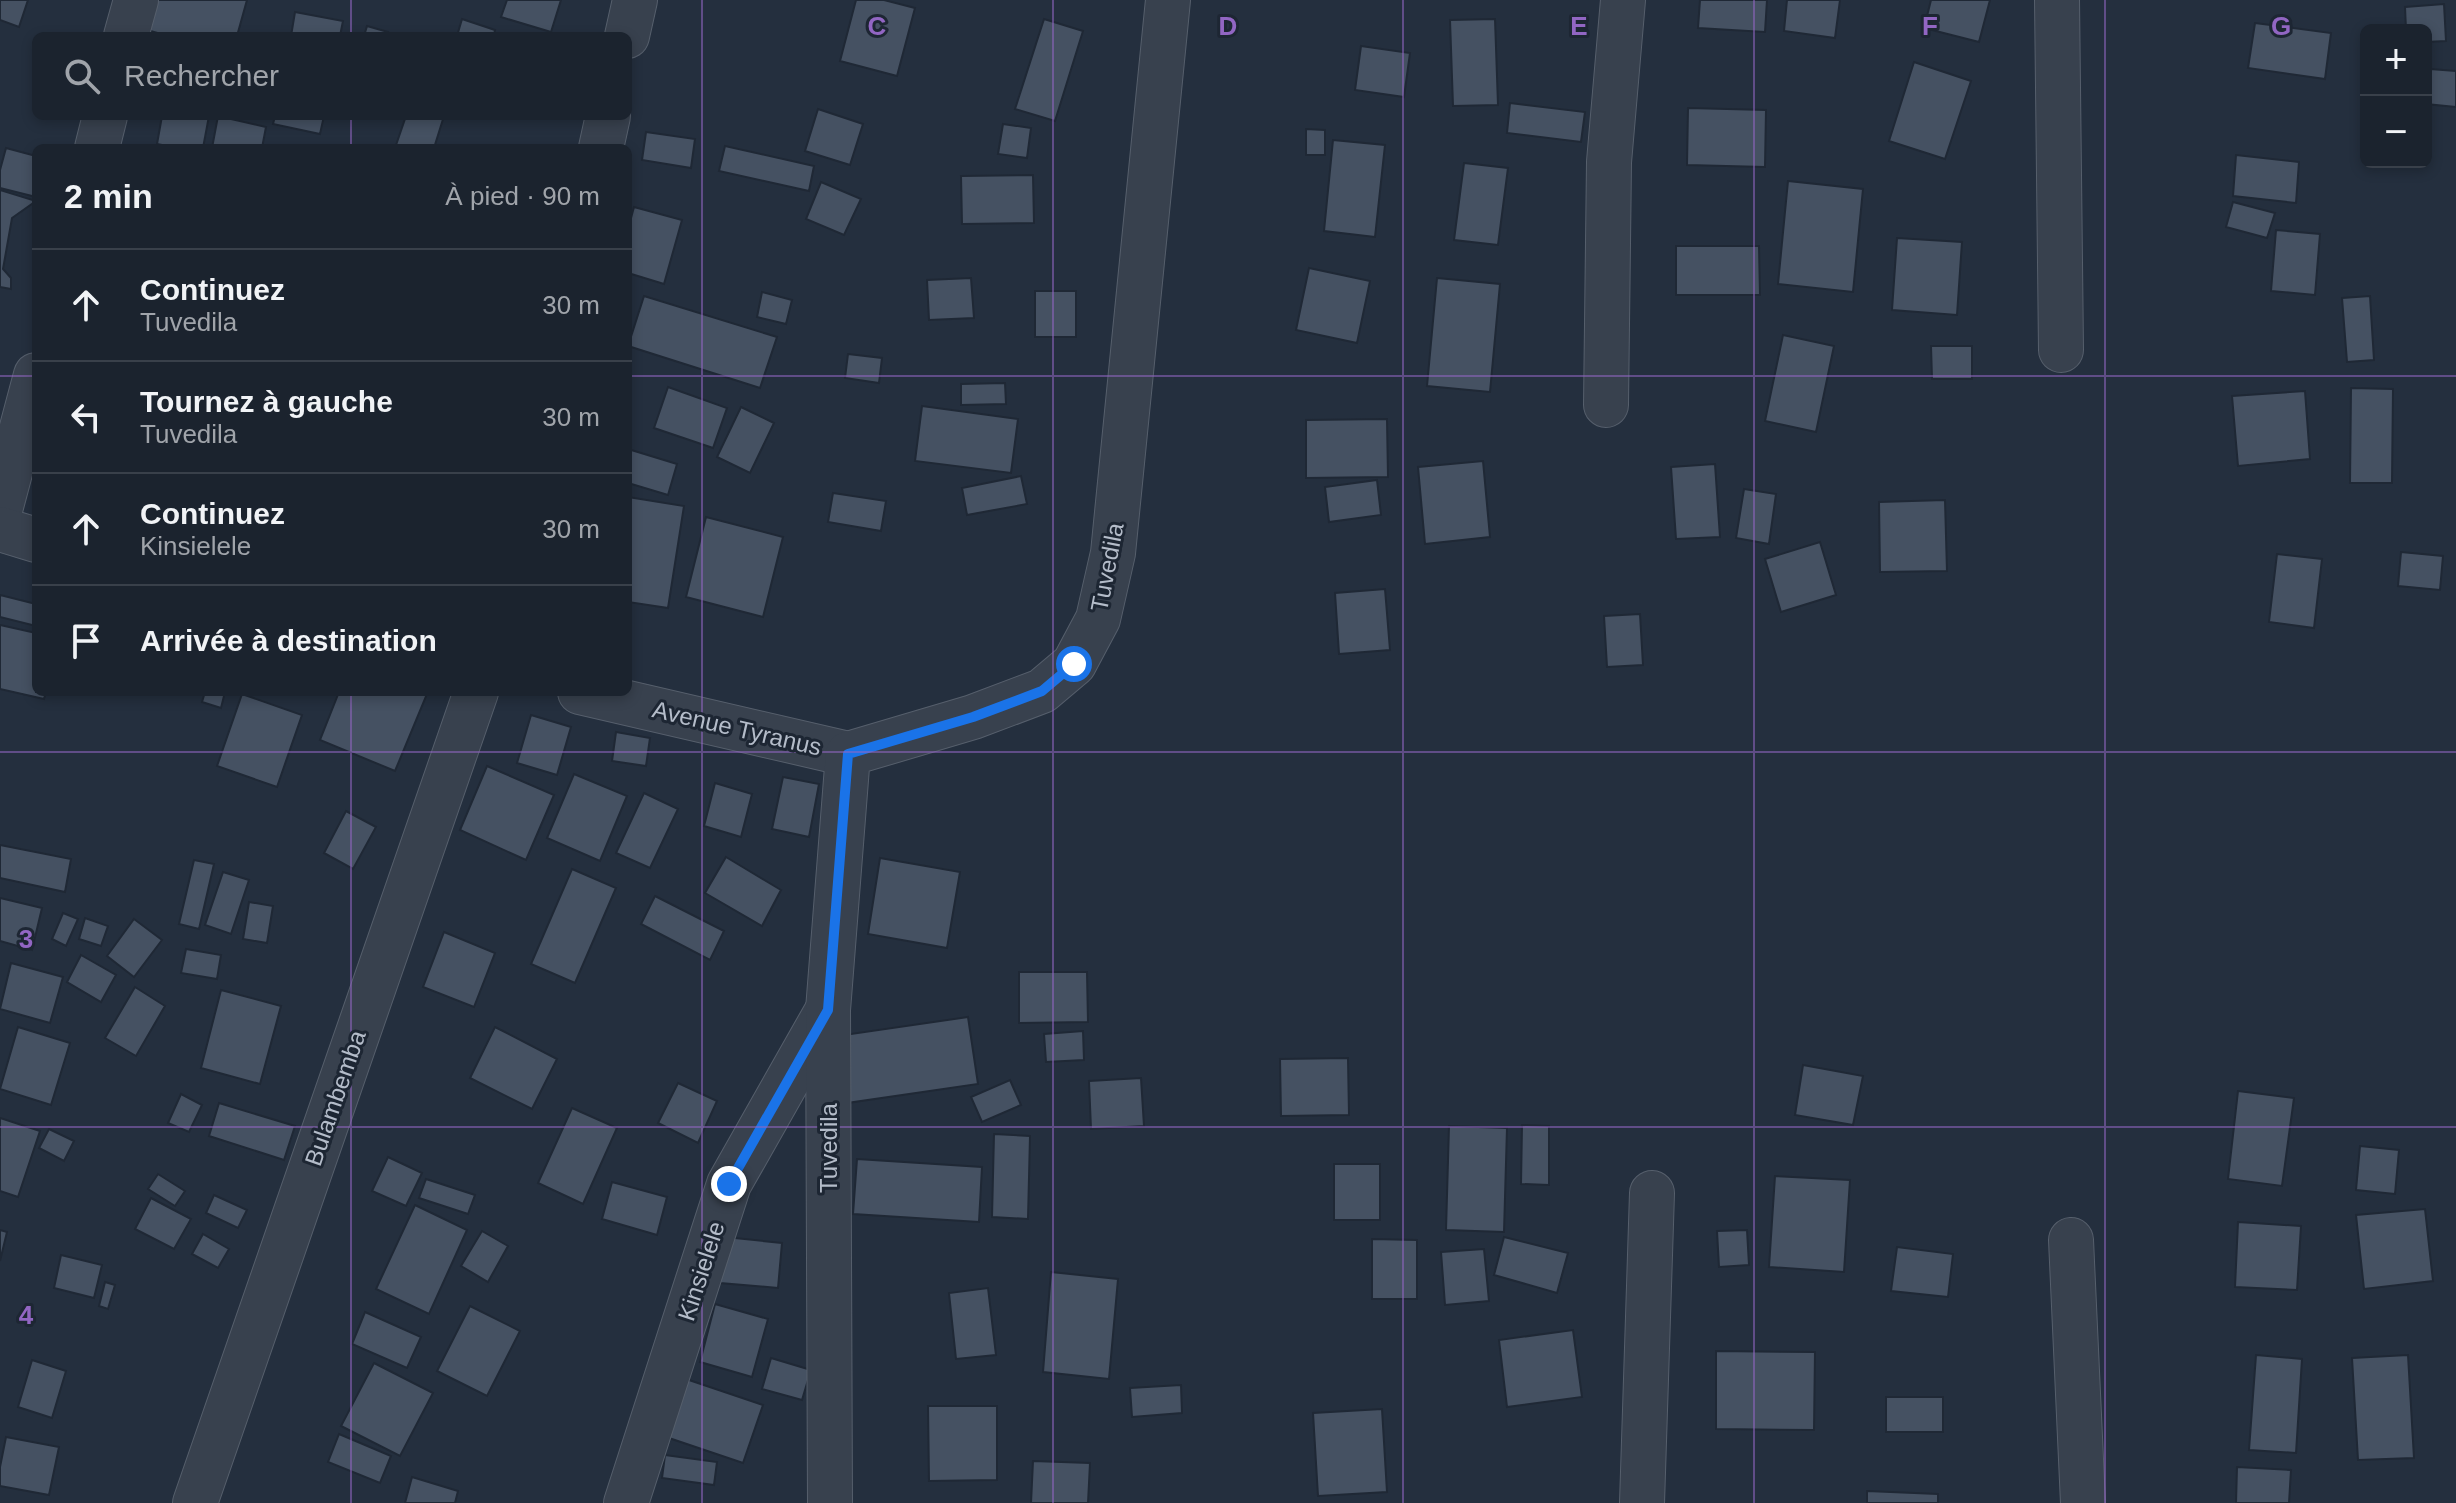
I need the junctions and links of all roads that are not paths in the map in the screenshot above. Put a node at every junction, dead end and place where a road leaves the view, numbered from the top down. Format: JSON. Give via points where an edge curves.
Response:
{"nodes":[{"id":1,"x":136,"y":0,"type":"edge"},
{"id":2,"x":635,"y":0,"type":"edge"},
{"id":3,"x":1168,"y":0,"type":"edge"},
{"id":4,"x":1623,"y":0,"type":"edge"},
{"id":5,"x":2057,"y":0,"type":"edge"},
{"id":6,"x":127,"y":32,"type":"edge"},
{"id":7,"x":628,"y":32,"type":"edge"},
{"id":8,"x":104,"y":120,"type":"edge"},
{"id":9,"x":607,"y":120,"type":"edge"},
{"id":10,"x":98,"y":144,"type":"edge"},
{"id":11,"x":602,"y":144,"type":"edge"},
{"id":12,"x":2061,"y":350,"type":"dead end"},
{"id":13,"x":32,"y":390,"type":"edge"},
{"id":14,"x":1606,"y":405,"type":"dead end"},
{"id":15,"x":0,"y":510,"type":"edge"},
{"id":16,"x":0,"y":529,"type":"edge"},
{"id":17,"x":32,"y":539,"type":"edge"},
{"id":18,"x":475,"y":696,"type":"edge"},
{"id":19,"x":597,"y":696,"type":"edge"},
{"id":20,"x":848,"y":754,"type":"junction"},
{"id":21,"x":828,"y":1010,"type":"junction"},
{"id":22,"x":1652,"y":1193,"type":"dead end"},
{"id":23,"x":2071,"y":1240,"type":"dead end"},
{"id":24,"x":195,"y":1503,"type":"edge"},
{"id":25,"x":626,"y":1503,"type":"edge"},
{"id":26,"x":830,"y":1503,"type":"edge"},
{"id":27,"x":1642,"y":1503,"type":"edge"},
{"id":28,"x":2083,"y":1503,"type":"edge"}],
"edges":[{"from":1,"to":6,"type":"street"},
{"from":2,"to":7,"type":"street"},
{"from":3,"to":20,"type":"street","name":"Tuvedila","via":[[1113,553],[1098,619],[1074,664],[1042,691]]},
{"from":4,"to":14,"type":"street","via":[[1609,162]]},
{"from":5,"to":12,"type":"street"},
{"from":8,"to":10,"type":"street"},
{"from":9,"to":11,"type":"street"},
{"from":13,"to":15,"type":"street"},
{"from":16,"to":17,"type":"street"},
{"from":18,"to":24,"type":"street","name":"Bulambemba"},
{"from":19,"to":20,"type":"street","name":"Avenue Tyranus"},
{"from":20,"to":21,"type":"street","name":"Tuvedila"},
{"from":21,"to":25,"type":"street","name":"Kinsielele","via":[[729,1184]]},
{"from":21,"to":26,"type":"street","name":"Tuvedila"},
{"from":22,"to":27,"type":"street"},
{"from":23,"to":28,"type":"street"}]}
